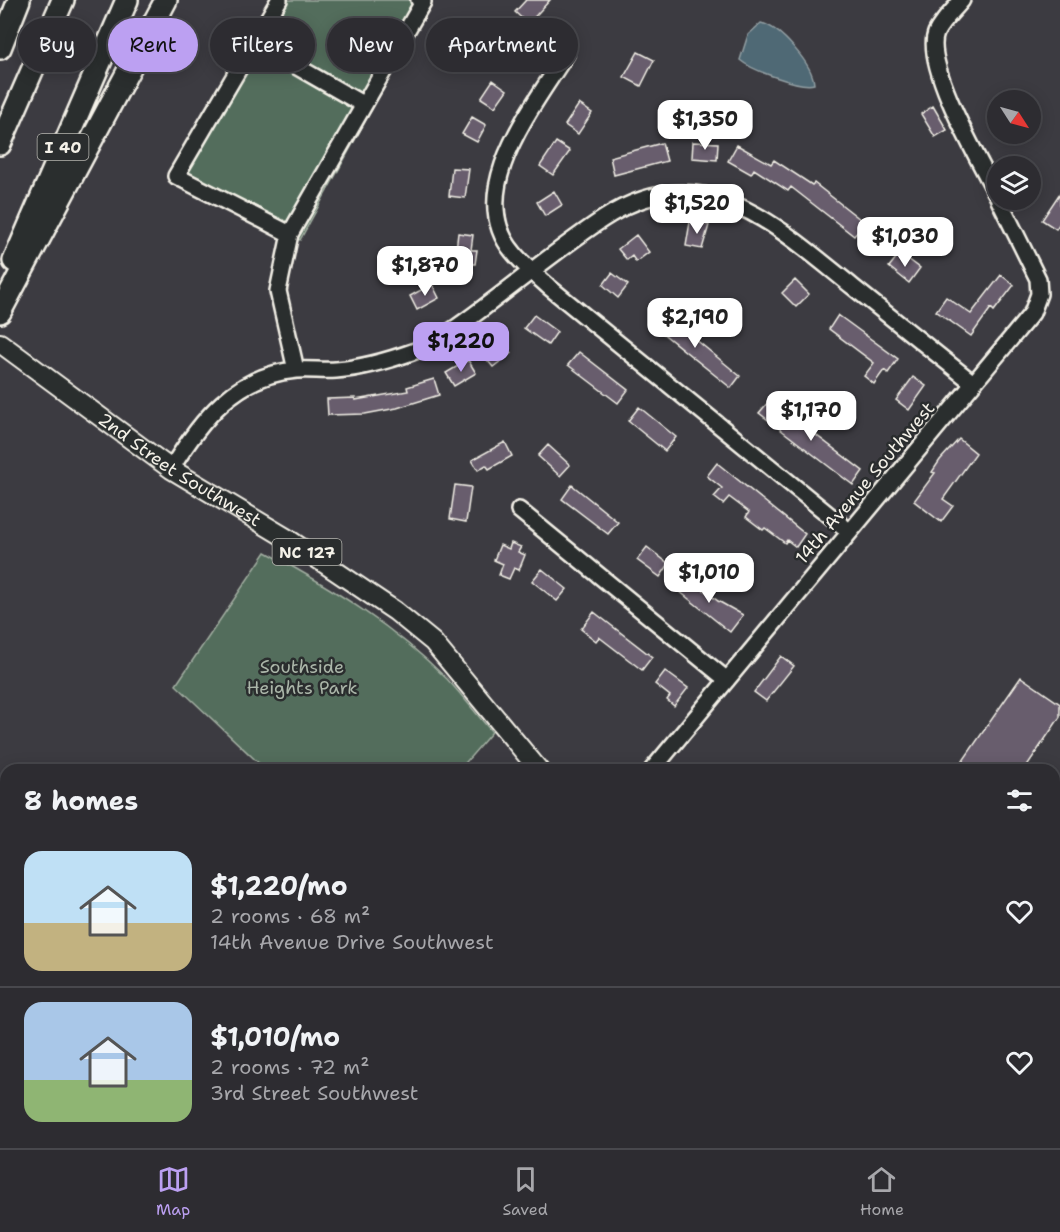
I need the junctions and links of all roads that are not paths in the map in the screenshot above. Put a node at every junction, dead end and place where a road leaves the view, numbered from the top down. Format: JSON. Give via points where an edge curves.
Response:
{"nodes":[{"id":1,"x":19,"y":0,"type":"edge"},
{"id":2,"x":63,"y":0,"type":"edge"},
{"id":3,"x":127,"y":0,"type":"edge"},
{"id":4,"x":166,"y":0,"type":"edge"},
{"id":5,"x":279,"y":0,"type":"edge"},
{"id":6,"x":419,"y":0,"type":"edge"},
{"id":7,"x":962,"y":0,"type":"edge"},
{"id":8,"x":268,"y":18,"type":"edge"},
{"id":9,"x":0,"y":48,"type":"edge"},
{"id":10,"x":237,"y":72,"type":"edge"},
{"id":11,"x":306,"y":72,"type":"edge"},
{"id":12,"x":555,"y":72,"type":"edge"},
{"id":13,"x":364,"y":105,"type":"junction"},
{"id":14,"x":0,"y":144,"type":"edge"},
{"id":15,"x":987,"y":175,"type":"edge"},
{"id":16,"x":1004,"y":210,"type":"edge"},
{"id":17,"x":290,"y":234,"type":"junction"},
{"id":18,"x":532,"y":272,"type":"junction"},
{"id":19,"x":0,"y":295,"type":"edge"},
{"id":20,"x":0,"y":312,"type":"edge"},
{"id":21,"x":0,"y":343,"type":"edge"},
{"id":22,"x":296,"y":370,"type":"junction"},
{"id":23,"x":973,"y":383,"type":"junction"},
{"id":24,"x":171,"y":469,"type":"junction"},
{"id":25,"x":519,"y":510,"type":"dead end"},
{"id":26,"x":850,"y":532,"type":"junction"},
{"id":27,"x":727,"y":680,"type":"junction"},
{"id":28,"x":534,"y":764,"type":"edge"},
{"id":29,"x":657,"y":764,"type":"edge"}],
"edges":[{"from":1,"to":9,"type":"highway"},
{"from":2,"to":14,"type":"highway"},
{"from":3,"to":19,"type":"highway","number":"I 40"},
{"from":4,"to":20,"type":"highway"},
{"from":5,"to":8,"type":"street"},
{"from":6,"to":13,"type":"street","via":[[423,2]]},
{"from":7,"to":15,"type":"street","via":[[936,33],[935,57],[949,97]]},
{"from":10,"to":17,"type":"street","via":[[176,176]]},
{"from":11,"to":13,"type":"street"},
{"from":12,"to":18,"type":"street","via":[[507,154],[498,179],[496,207],[501,229],[512,251]]},
{"from":13,"to":17,"type":"street"},
{"from":16,"to":23,"type":"street","name":"14th Avenue Southwest","via":[[1038,279],[1037,304]]},
{"from":17,"to":22,"type":"street","via":[[278,291]]},
{"from":18,"to":22,"type":"street","via":[[455,329],[417,350],[362,367]]},
{"from":18,"to":23,"type":"street","via":[[604,219],[636,202],[699,194],[721,198],[780,228]]},
{"from":18,"to":26,"type":"street"},
{"from":21,"to":24,"type":"main road","name":"2nd Street Southwest","number":"NC 127"},
{"from":22,"to":24,"type":"street","via":[[252,382],[223,401],[199,426]]},
{"from":23,"to":26,"type":"street","name":"14th Avenue Southwest"},
{"from":24,"to":28,"type":"main road","name":"2nd Street Southwest","number":"NC 127","via":[[358,585],[433,642]]},
{"from":25,"to":27,"type":"street"},
{"from":26,"to":27,"type":"street","name":"14th Avenue Southwest"},
{"from":27,"to":29,"type":"street","name":"14th Avenue Southwest"}]}
